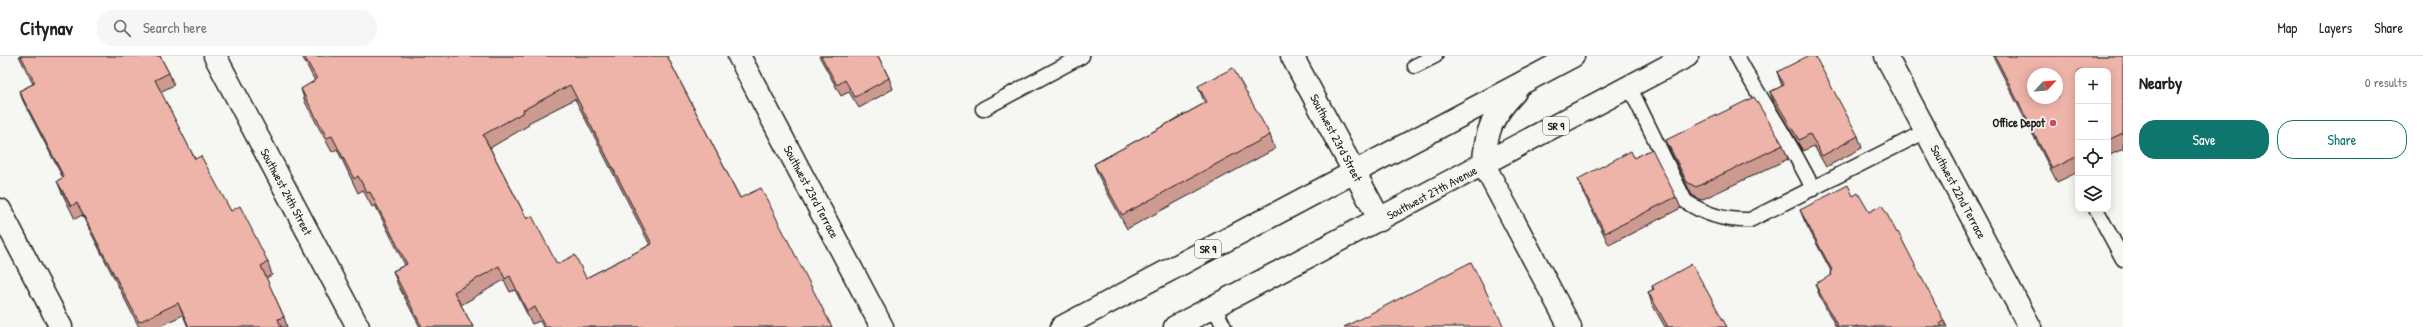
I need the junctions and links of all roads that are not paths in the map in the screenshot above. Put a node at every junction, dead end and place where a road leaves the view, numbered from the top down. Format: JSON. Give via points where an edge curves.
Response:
{"nodes":[{"id":1,"x":215,"y":56,"type":"edge"},
{"id":2,"x":739,"y":56,"type":"edge"},
{"id":3,"x":1082,"y":56,"type":"edge"},
{"id":4,"x":1292,"y":56,"type":"edge"},
{"id":5,"x":1435,"y":56,"type":"edge"},
{"id":6,"x":1573,"y":56,"type":"edge"},
{"id":7,"x":1687,"y":56,"type":"edge"},
{"id":8,"x":1737,"y":56,"type":"edge"},
{"id":9,"x":1886,"y":56,"type":"edge"},
{"id":10,"x":1415,"y":66,"type":"dead end"},
{"id":11,"x":1527,"y":80,"type":"junction"},
{"id":12,"x":1629,"y":86,"type":"junction"},
{"id":13,"x":983,"y":109,"type":"dead end"},
{"id":14,"x":1926,"y":132,"type":"junction"},
{"id":15,"x":1484,"y":165,"type":"junction"},
{"id":16,"x":1355,"y":172,"type":"junction"},
{"id":17,"x":1813,"y":189,"type":"junction"},
{"id":18,"x":0,"y":210,"type":"edge"},
{"id":19,"x":2098,"y":212,"type":"edge"},
{"id":20,"x":1380,"y":220,"type":"junction"},
{"id":21,"x":2123,"y":259,"type":"edge"},
{"id":22,"x":1214,"y":307,"type":"junction"},
{"id":23,"x":62,"y":327,"type":"edge"},
{"id":24,"x":358,"y":327,"type":"edge"},
{"id":25,"x":882,"y":327,"type":"edge"},
{"id":26,"x":1062,"y":327,"type":"edge"},
{"id":27,"x":1175,"y":327,"type":"edge"},
{"id":28,"x":1224,"y":327,"type":"edge"},
{"id":29,"x":1570,"y":327,"type":"edge"},
{"id":30,"x":2030,"y":327,"type":"edge"}],
"edges":[{"from":1,"to":24,"type":"main road","name":"Southwest 24th Street"},
{"from":2,"to":25,"type":"main road","name":"Southwest 23rd Terrace"},
{"from":3,"to":13,"type":"lane"},
{"from":4,"to":16,"type":"main road","name":"Southwest 23rd Street"},
{"from":5,"to":10,"type":"lane"},
{"from":6,"to":11,"type":"main road","number":"SR 9"},
{"from":7,"to":12,"type":"main road","name":"Southwest 27th Avenue","number":"SR 9"},
{"from":8,"to":17,"type":"lane","via":[[1750,82],[1801,163]]},
{"from":9,"to":14,"type":"main road","name":"Southwest 22nd Terrace"},
{"from":11,"to":15,"type":"main road","via":[[1500,108],[1490,126],[1485,145]]},
{"from":11,"to":16,"type":"main road","number":"SR 9"},
{"from":12,"to":15,"type":"main road","name":"Southwest 27th Avenue","number":"SR 9"},
{"from":12,"to":17,"type":"lane","via":[[1685,201],[1698,210],[1734,221],[1750,220]]},
{"from":14,"to":17,"type":"lane"},
{"from":14,"to":30,"type":"main road","name":"Southwest 22nd Terrace"},
{"from":15,"to":20,"type":"main road","name":"Southwest 27th Avenue","number":"SR 9"},
{"from":15,"to":29,"type":"main road"},
{"from":16,"to":20,"type":"main road","name":"Southwest 23rd Street"},
{"from":16,"to":26,"type":"main road","number":"SR 9"},
{"from":18,"to":23,"type":"main road"},
{"from":19,"to":21,"type":"lane"},
{"from":20,"to":22,"type":"main road","name":"Southwest 27th Avenue","number":"SR 9"},
{"from":22,"to":27,"type":"main road","name":"Southwest 27th Avenue","number":"SR 9"},
{"from":22,"to":28,"type":"lane"}]}
